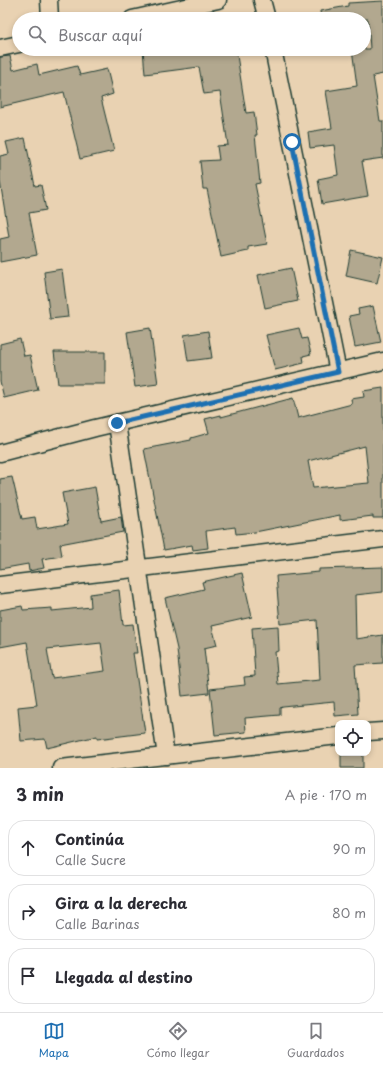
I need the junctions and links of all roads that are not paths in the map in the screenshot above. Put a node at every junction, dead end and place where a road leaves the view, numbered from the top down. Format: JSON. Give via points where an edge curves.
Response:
{"nodes":[{"id":1,"x":49,"y":0,"type":"edge"},
{"id":2,"x":218,"y":0,"type":"edge"},
{"id":3,"x":262,"y":0,"type":"edge"},
{"id":4,"x":50,"y":12,"type":"edge"},
{"id":5,"x":164,"y":12,"type":"edge"},
{"id":6,"x":265,"y":12,"type":"edge"},
{"id":7,"x":12,"y":45,"type":"edge"},
{"id":8,"x":0,"y":48,"type":"edge"},
{"id":9,"x":274,"y":56,"type":"edge"},
{"id":10,"x":383,"y":361,"type":"edge"},
{"id":11,"x":338,"y":372,"type":"junction"},
{"id":12,"x":117,"y":423,"type":"junction"},
{"id":13,"x":0,"y":453,"type":"edge"},
{"id":14,"x":383,"y":539,"type":"edge"},
{"id":15,"x":139,"y":568,"type":"junction"},
{"id":16,"x":0,"y":585,"type":"edge"},
{"id":17,"x":383,"y":731,"type":"edge"},
{"id":18,"x":371,"y":732,"type":"edge"},
{"id":19,"x":335,"y":736,"type":"edge"},
{"id":20,"x":166,"y":756,"type":"junction"},
{"id":21,"x":61,"y":768,"type":"edge"}],
"edges":[{"from":1,"to":4,"type":"street"},
{"from":2,"to":5,"type":"street"},
{"from":3,"to":6,"type":"street"},
{"from":7,"to":8,"type":"street"},
{"from":9,"to":11,"type":"street"},
{"from":10,"to":11,"type":"street"},
{"from":11,"to":12,"type":"street"},
{"from":12,"to":13,"type":"street"},
{"from":12,"to":15,"type":"street"},
{"from":14,"to":15,"type":"street"},
{"from":15,"to":16,"type":"street"},
{"from":15,"to":20,"type":"street"},
{"from":17,"to":18,"type":"street"},
{"from":19,"to":20,"type":"street"},
{"from":20,"to":21,"type":"street"}]}
